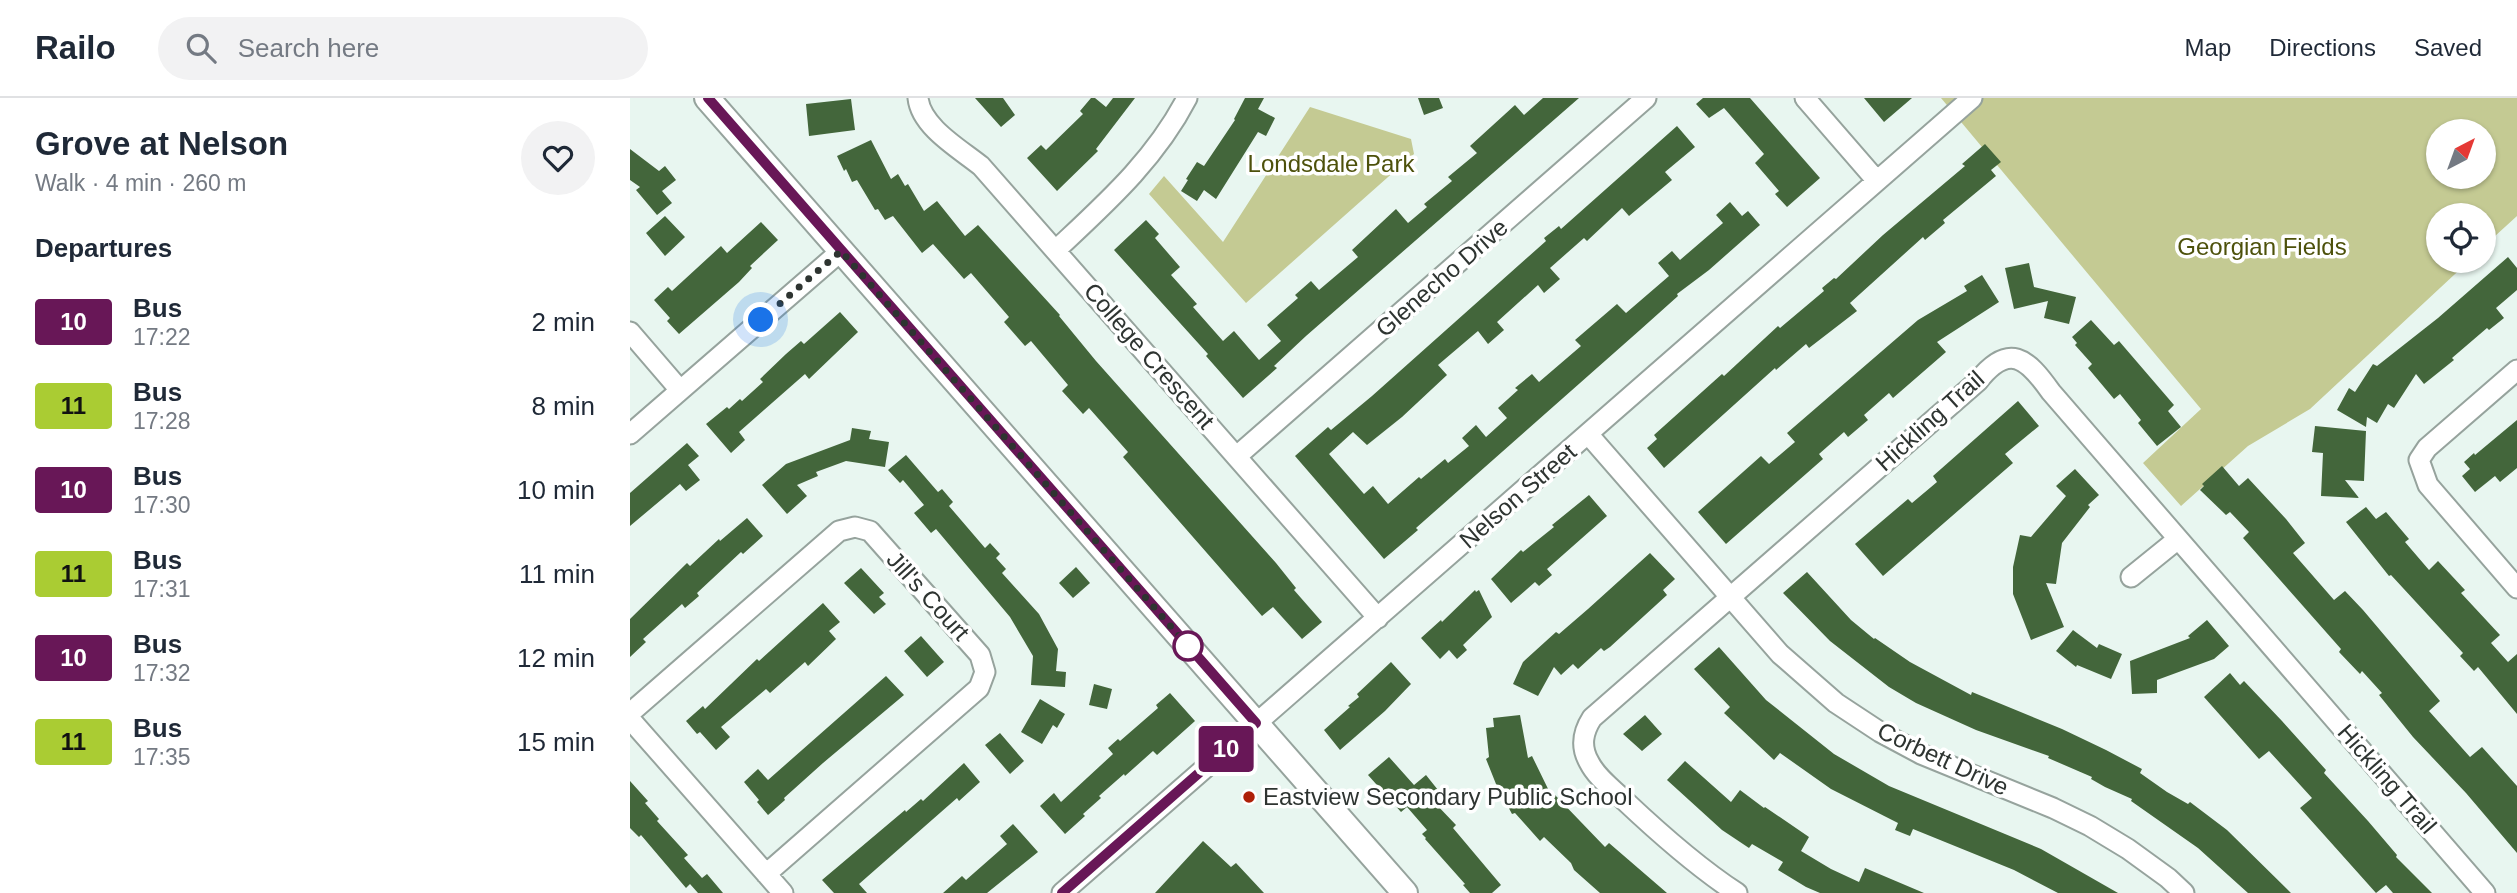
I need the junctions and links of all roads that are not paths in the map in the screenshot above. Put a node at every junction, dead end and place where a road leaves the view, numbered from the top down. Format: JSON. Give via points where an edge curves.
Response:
{"nodes":[{"id":1,"x":708,"y":98,"type":"edge"},
{"id":2,"x":918,"y":98,"type":"edge"},
{"id":3,"x":1187,"y":98,"type":"edge"},
{"id":4,"x":1646,"y":98,"type":"edge"},
{"id":5,"x":1805,"y":98,"type":"edge"},
{"id":6,"x":1972,"y":98,"type":"edge"},
{"id":7,"x":1877,"y":181,"type":"junction"},
{"id":8,"x":1056,"y":250,"type":"junction"},
{"id":9,"x":841,"y":251,"type":"junction"},
{"id":10,"x":630,"y":332,"type":"edge"},
{"id":11,"x":2517,"y":370,"type":"edge"},
{"id":12,"x":680,"y":390,"type":"junction"},
{"id":13,"x":630,"y":434,"type":"edge"},
{"id":14,"x":1588,"y":434,"type":"junction"},
{"id":15,"x":1237,"y":456,"type":"junction"},
{"id":16,"x":2178,"y":539,"type":"junction"},
{"id":17,"x":2131,"y":577,"type":"dead end"},
{"id":18,"x":2517,"y":588,"type":"edge"},
{"id":19,"x":1731,"y":597,"type":"junction"},
{"id":20,"x":1378,"y":618,"type":"junction"},
{"id":21,"x":630,"y":713,"type":"edge"},
{"id":22,"x":630,"y":719,"type":"edge"},
{"id":23,"x":1256,"y":723,"type":"junction"},
{"id":24,"x":766,"y":874,"type":"junction"},
{"id":25,"x":783,"y":893,"type":"edge"},
{"id":26,"x":1062,"y":893,"type":"edge"},
{"id":27,"x":1405,"y":893,"type":"edge"},
{"id":28,"x":1738,"y":893,"type":"edge"},
{"id":29,"x":2184,"y":893,"type":"edge"},
{"id":30,"x":2485,"y":893,"type":"edge"}],
"edges":[{"from":1,"to":9,"type":"street"},
{"from":2,"to":8,"type":"street","name":"College Crescent","via":[[927,120],[981,166]]},
{"from":3,"to":8,"type":"street","via":[[1129,181]]},
{"from":4,"to":15,"type":"street","name":"Glenecho Drive"},
{"from":5,"to":7,"type":"street"},
{"from":6,"to":7,"type":"street","name":"Nelson Street"},
{"from":7,"to":14,"type":"street","name":"Nelson Street"},
{"from":8,"to":15,"type":"street","name":"College Crescent"},
{"from":9,"to":12,"type":"street"},
{"from":9,"to":23,"type":"street"},
{"from":10,"to":12,"type":"street"},
{"from":11,"to":18,"type":"street","via":[[2427,448],[2420,460],[2428,485]]},
{"from":12,"to":13,"type":"street"},
{"from":14,"to":19,"type":"street","name":"Corbett Drive"},
{"from":14,"to":20,"type":"street","name":"Nelson Street"},
{"from":15,"to":20,"type":"street","name":"College Crescent"},
{"from":16,"to":17,"type":"street"},
{"from":16,"to":19,"type":"street","name":"Hickling Trail","via":[[2038,373],[2025,362],[2008,358],[1991,365],[1978,382]]},
{"from":16,"to":30,"type":"street","name":"Hickling Trail"},
{"from":19,"to":28,"type":"street","name":"Hickling Trail","via":[[1592,718],[1584,730],[1583,744],[1599,776],[1664,836]]},
{"from":19,"to":29,"type":"street","name":"Corbett Drive","via":[[1799,673],[1836,703],[1921,754],[2090,826]]},
{"from":20,"to":23,"type":"street","name":"Nelson Street"},
{"from":21,"to":24,"type":"street","name":"Jill's Court","via":[[839,531],[855,527],[870,531],[980,655],[985,672],[979,688]]},
{"from":22,"to":24,"type":"street"},
{"from":23,"to":26,"type":"street","name":"Nelson Street"},
{"from":23,"to":27,"type":"street"},
{"from":24,"to":25,"type":"street"}]}
